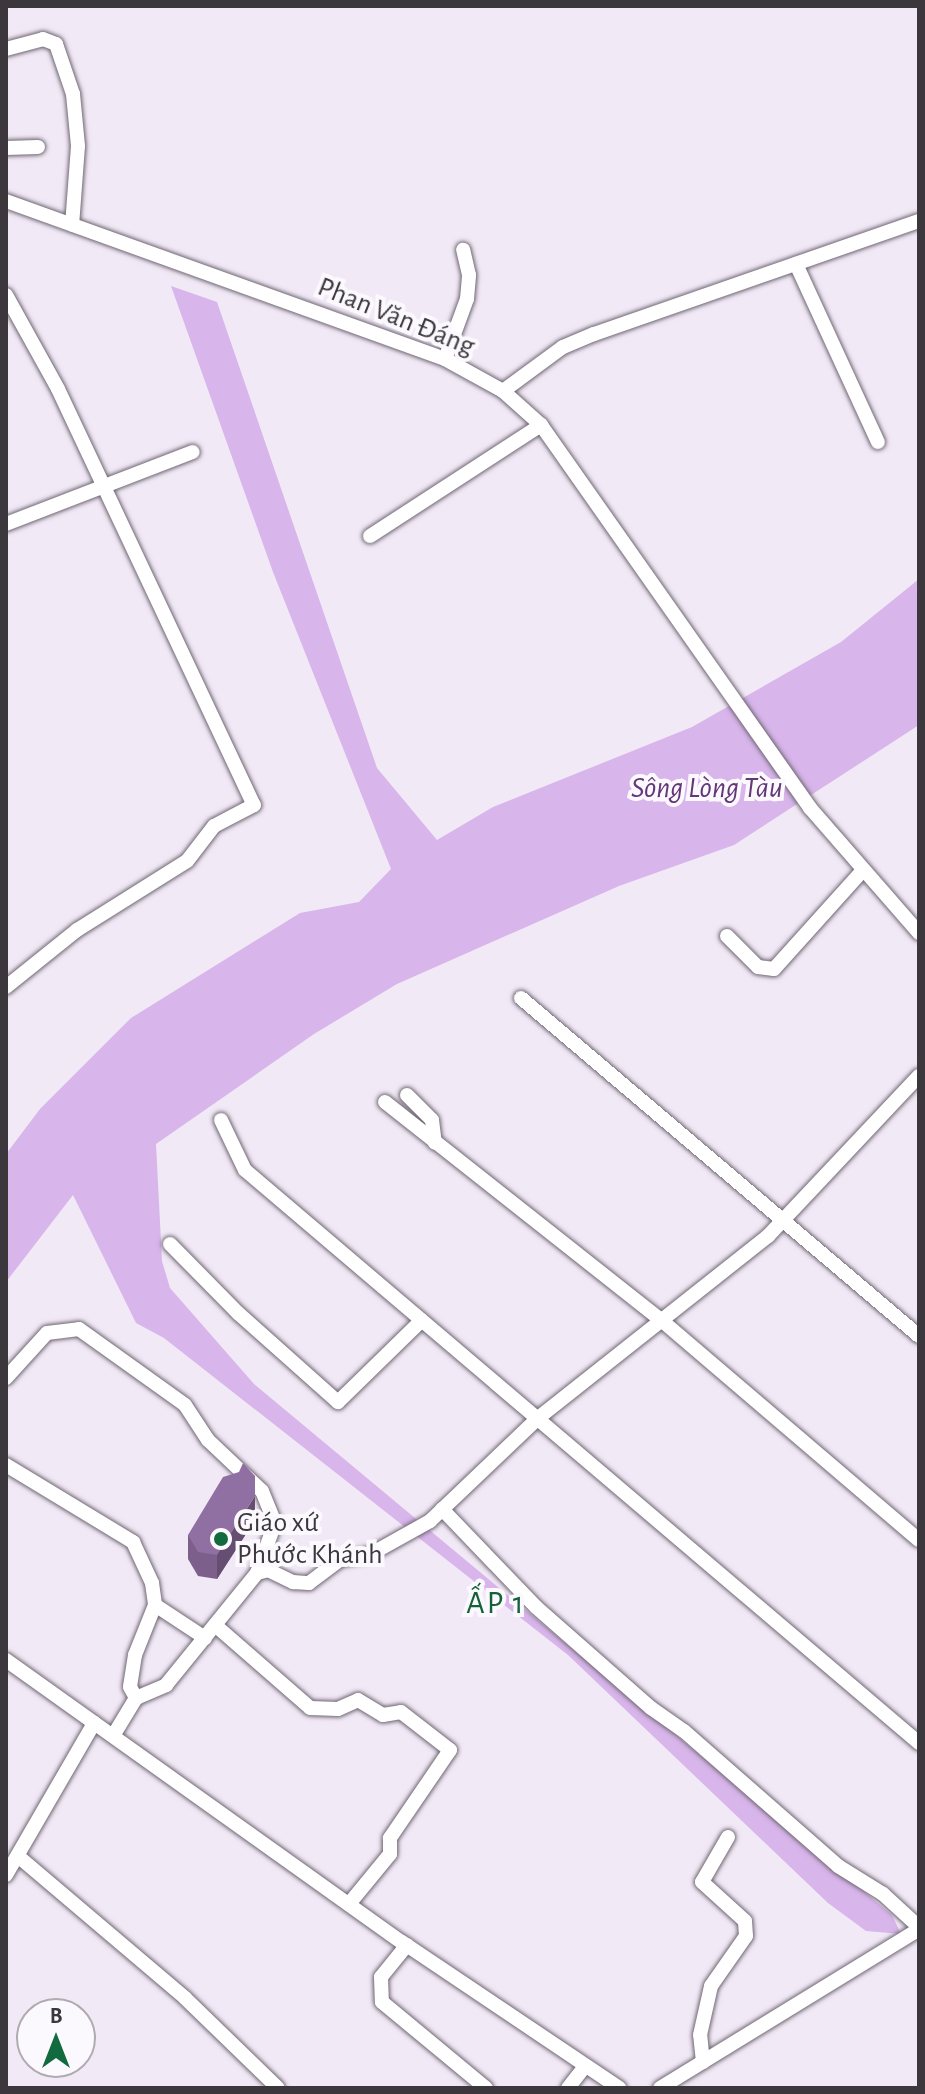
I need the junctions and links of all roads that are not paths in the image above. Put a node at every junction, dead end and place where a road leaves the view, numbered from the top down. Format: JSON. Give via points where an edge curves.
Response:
{"nodes":[{"id":1,"x":6,"y":49,"type":"edge"},
{"id":2,"x":38,"y":147,"type":"dead end"},
{"id":3,"x":6,"y":148,"type":"edge"},
{"id":4,"x":6,"y":201,"type":"edge"},
{"id":5,"x":73,"y":218,"type":"junction"},
{"id":6,"x":919,"y":221,"type":"edge"},
{"id":7,"x":463,"y":250,"type":"dead end"},
{"id":8,"x":796,"y":264,"type":"junction"},
{"id":9,"x":6,"y":295,"type":"edge"},
{"id":10,"x":445,"y":359,"type":"junction"},
{"id":11,"x":503,"y":391,"type":"junction"},
{"id":12,"x":541,"y":425,"type":"junction"},
{"id":13,"x":878,"y":442,"type":"dead end"},
{"id":14,"x":193,"y":452,"type":"dead end"},
{"id":15,"x":103,"y":490,"type":"junction"},
{"id":16,"x":6,"y":524,"type":"edge"},
{"id":17,"x":370,"y":536,"type":"dead end"},
{"id":18,"x":863,"y":870,"type":"junction"},
{"id":19,"x":919,"y":933,"type":"edge"},
{"id":20,"x":727,"y":936,"type":"dead end"},
{"id":21,"x":6,"y":987,"type":"edge"},
{"id":22,"x":521,"y":998,"type":"dead end"},
{"id":23,"x":919,"y":1076,"type":"edge"},
{"id":24,"x":407,"y":1095,"type":"dead end"},
{"id":25,"x":385,"y":1102,"type":"dead end"},
{"id":26,"x":221,"y":1120,"type":"dead end"},
{"id":27,"x":435,"y":1143,"type":"junction"},
{"id":28,"x":784,"y":1221,"type":"junction"},
{"id":29,"x":170,"y":1244,"type":"dead end"},
{"id":30,"x":660,"y":1319,"type":"junction"},
{"id":31,"x":422,"y":1320,"type":"junction"},
{"id":32,"x":919,"y":1336,"type":"edge"},
{"id":33,"x":6,"y":1378,"type":"edge"},
{"id":34,"x":537,"y":1419,"type":"junction"},
{"id":35,"x":6,"y":1465,"type":"edge"},
{"id":36,"x":442,"y":1509,"type":"junction"},
{"id":37,"x":919,"y":1540,"type":"edge"},
{"id":38,"x":257,"y":1573,"type":"junction"},
{"id":39,"x":155,"y":1605,"type":"junction"},
{"id":40,"x":215,"y":1625,"type":"junction"},
{"id":41,"x":205,"y":1638,"type":"junction"},
{"id":42,"x":6,"y":1660,"type":"edge"},
{"id":43,"x":136,"y":1698,"type":"junction"},
{"id":44,"x":94,"y":1723,"type":"junction"},
{"id":45,"x":113,"y":1736,"type":"junction"},
{"id":46,"x":919,"y":1743,"type":"edge"},
{"id":47,"x":728,"y":1837,"type":"dead end"},
{"id":48,"x":19,"y":1857,"type":"junction"},
{"id":49,"x":6,"y":1875,"type":"edge"},
{"id":50,"x":349,"y":1904,"type":"junction"},
{"id":51,"x":919,"y":1928,"type":"edge"},
{"id":52,"x":407,"y":1945,"type":"junction"},
{"id":53,"x":703,"y":2062,"type":"junction"},
{"id":54,"x":585,"y":2066,"type":"junction"},
{"id":55,"x":278,"y":2088,"type":"edge"},
{"id":56,"x":486,"y":2088,"type":"edge"},
{"id":57,"x":568,"y":2088,"type":"edge"},
{"id":58,"x":619,"y":2088,"type":"edge"},
{"id":59,"x":660,"y":2088,"type":"edge"}],
"edges":[{"from":1,"to":5,"type":"street","via":[[43,39],[56,44],[73,94]]},
{"from":2,"to":3,"type":"street"},
{"from":4,"to":5,"type":"street","name":"Phan Văn Đáng"},
{"from":5,"to":10,"type":"street","name":"Phan Văn Đáng"},
{"from":6,"to":8,"type":"street"},
{"from":7,"to":10,"type":"street","via":[[467,299]]},
{"from":8,"to":11,"type":"street","via":[[563,347]]},
{"from":8,"to":13,"type":"street"},
{"from":9,"to":15,"type":"street","via":[[58,389]]},
{"from":10,"to":11,"type":"street","name":"Phan Văn Đáng"},
{"from":11,"to":12,"type":"street","name":"Phan Văn Đáng"},
{"from":12,"to":17,"type":"street"},
{"from":12,"to":18,"type":"street","name":"Phan Văn Đáng","via":[[810,808]]},
{"from":14,"to":15,"type":"street"},
{"from":15,"to":16,"type":"street"},
{"from":15,"to":21,"type":"street","via":[[254,805],[214,826],[187,861],[77,930]]},
{"from":18,"to":19,"type":"street","name":"Phan Văn Đáng"},
{"from":18,"to":20,"type":"street","via":[[774,969],[758,967]]},
{"from":22,"to":28,"type":"street"},
{"from":23,"to":28,"type":"street"},
{"from":24,"to":27,"type":"street","via":[[432,1120]]},
{"from":25,"to":27,"type":"street"},
{"from":26,"to":31,"type":"street","via":[[245,1170]]},
{"from":27,"to":30,"type":"street"},
{"from":28,"to":30,"type":"street"},
{"from":28,"to":32,"type":"street"},
{"from":29,"to":31,"type":"street","via":[[338,1402]]},
{"from":30,"to":34,"type":"street"},
{"from":30,"to":37,"type":"street"},
{"from":31,"to":34,"type":"street"},
{"from":33,"to":38,"type":"street","via":[[47,1333],[79,1329],[185,1405],[208,1440],[262,1491],[275,1523]]},
{"from":34,"to":36,"type":"street"},
{"from":34,"to":46,"type":"street"},
{"from":35,"to":39,"type":"street","via":[[133,1542],[152,1583]]},
{"from":36,"to":38,"type":"street","via":[[371,1554],[339,1560],[309,1583],[268,1570]]},
{"from":36,"to":51,"type":"street","via":[[542,1611],[728,1774]]},
{"from":38,"to":40,"type":"street"},
{"from":39,"to":41,"type":"street"},
{"from":39,"to":43,"type":"street","via":[[135,1655],[130,1687]]},
{"from":40,"to":41,"type":"street"},
{"from":40,"to":50,"type":"street","via":[[310,1708],[338,1709],[358,1700],[383,1715],[401,1712],[449,1753],[390,1838],[390,1854]]},
{"from":41,"to":43,"type":"street","via":[[166,1685]]},
{"from":42,"to":44,"type":"street"},
{"from":43,"to":45,"type":"street"},
{"from":44,"to":45,"type":"street"},
{"from":44,"to":48,"type":"street"},
{"from":45,"to":50,"type":"street"},
{"from":47,"to":53,"type":"street","via":[[702,1882],[745,1921],[746,1936],[711,1986],[700,2035]]},
{"from":48,"to":49,"type":"street"},
{"from":48,"to":55,"type":"street","via":[[185,1998]]},
{"from":50,"to":52,"type":"street"},
{"from":51,"to":53,"type":"street"},
{"from":52,"to":54,"type":"street"},
{"from":52,"to":56,"type":"street","via":[[381,1977],[382,2002]]},
{"from":53,"to":59,"type":"street"},
{"from":54,"to":57,"type":"street"},
{"from":54,"to":58,"type":"street"}]}
